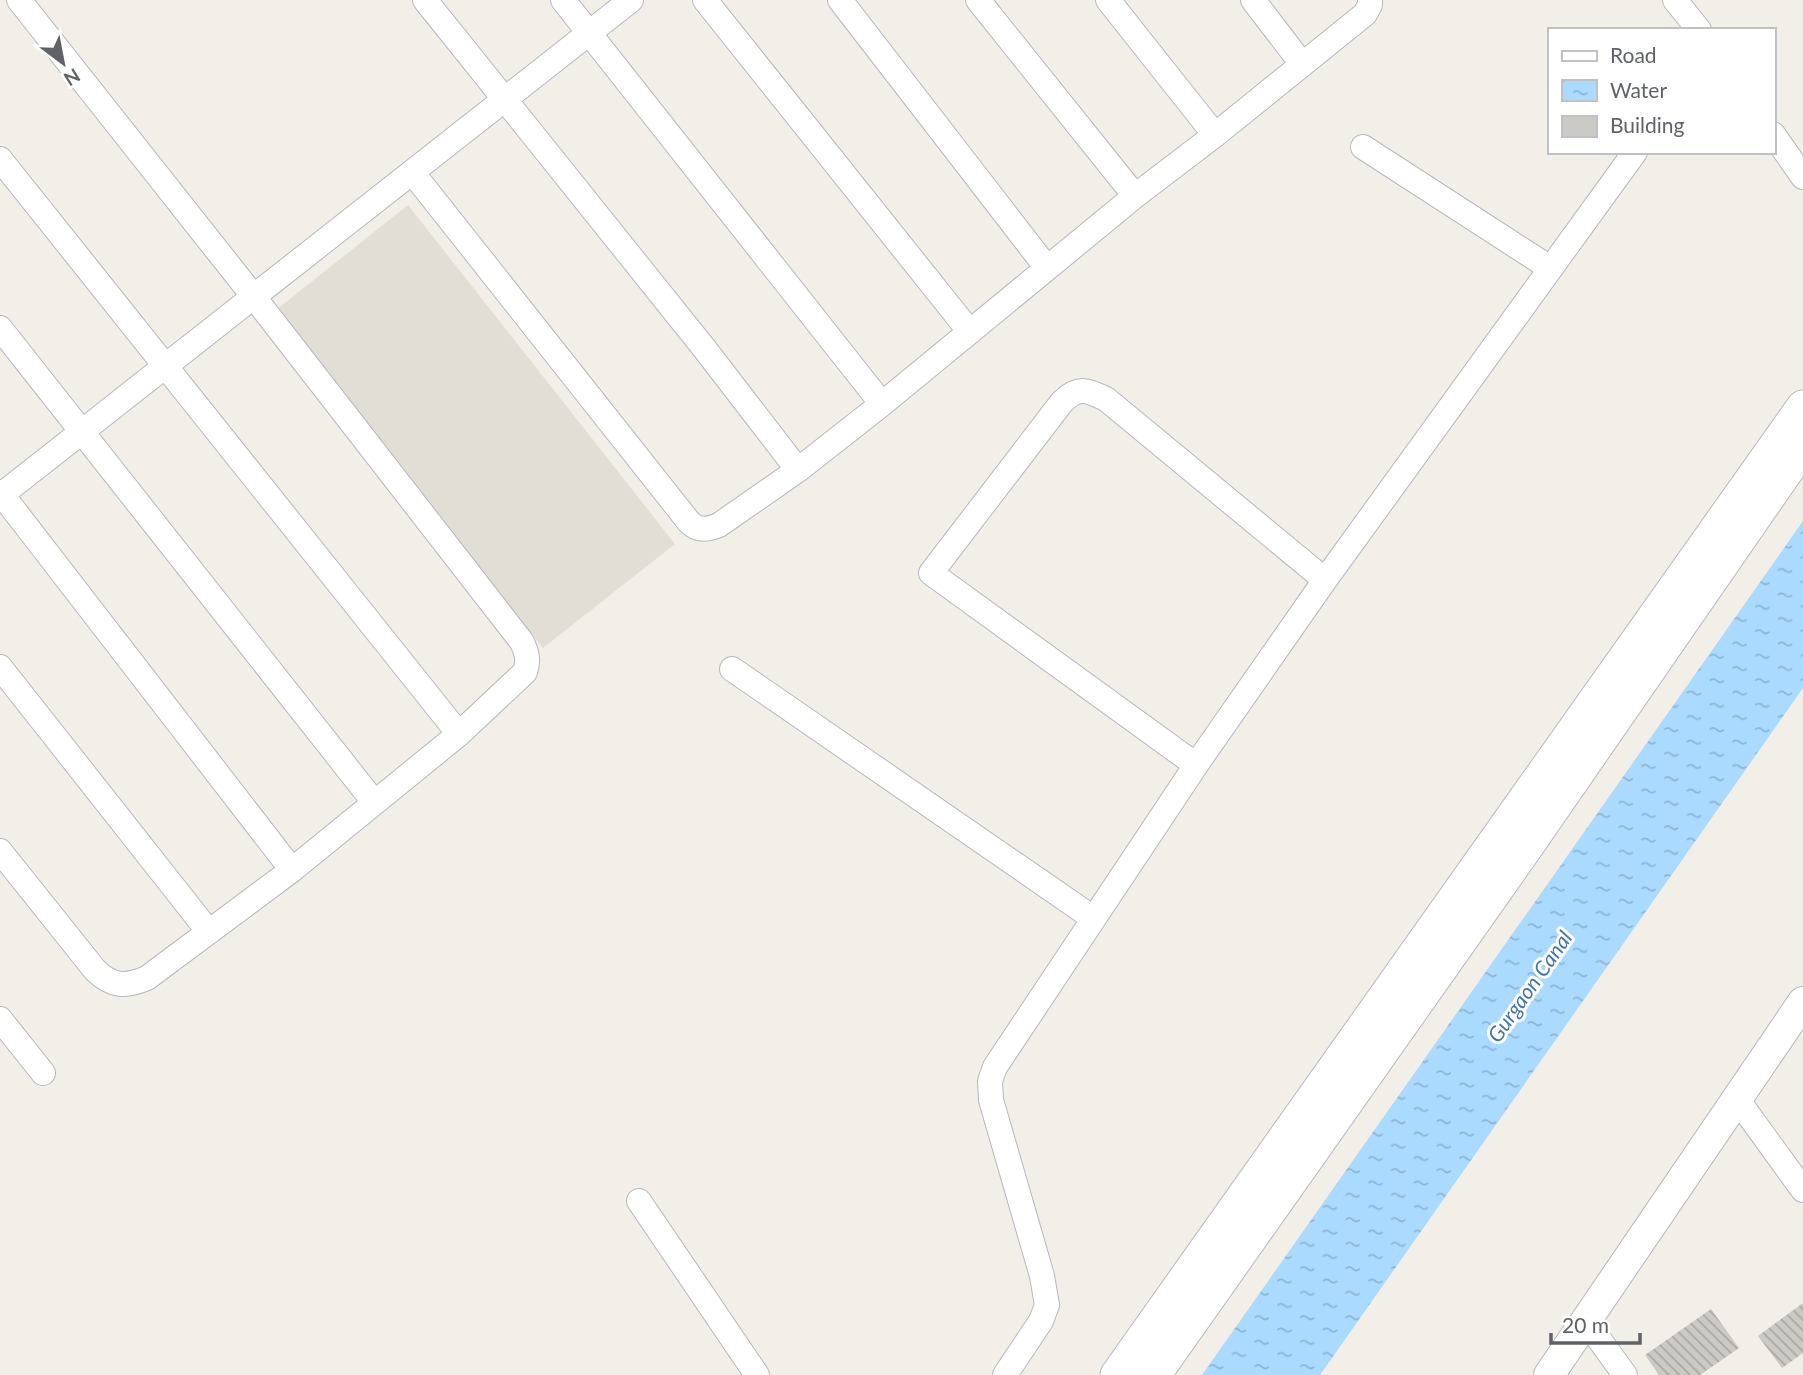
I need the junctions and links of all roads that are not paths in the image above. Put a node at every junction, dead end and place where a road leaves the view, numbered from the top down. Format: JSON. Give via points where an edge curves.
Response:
{"nodes":[{"id":1,"x":19,"y":0,"type":"edge"},
{"id":2,"x":425,"y":0,"type":"edge"},
{"id":3,"x":563,"y":0,"type":"edge"},
{"id":4,"x":631,"y":0,"type":"edge"},
{"id":5,"x":705,"y":0,"type":"edge"},
{"id":6,"x":840,"y":0,"type":"edge"},
{"id":7,"x":978,"y":0,"type":"edge"},
{"id":8,"x":1108,"y":0,"type":"edge"},
{"id":9,"x":1253,"y":0,"type":"edge"},
{"id":10,"x":1370,"y":0,"type":"edge"},
{"id":11,"x":1675,"y":0,"type":"edge"},
{"id":12,"x":1697,"y":28,"type":"edge"},
{"id":13,"x":589,"y":33,"type":"junction"},
{"id":14,"x":1302,"y":64,"type":"junction"},
{"id":15,"x":505,"y":100,"type":"junction"},
{"id":16,"x":1215,"y":135,"type":"junction"},
{"id":17,"x":1775,"y":137,"type":"edge"},
{"id":18,"x":1363,"y":147,"type":"dead end"},
{"id":19,"x":1634,"y":154,"type":"edge"},
{"id":20,"x":0,"y":159,"type":"edge"},
{"id":21,"x":412,"y":172,"type":"junction"},
{"id":22,"x":1803,"y":177,"type":"edge"},
{"id":23,"x":1135,"y":195,"type":"junction"},
{"id":24,"x":1047,"y":268,"type":"junction"},
{"id":25,"x":1550,"y":268,"type":"junction"},
{"id":26,"x":254,"y":297,"type":"junction"},
{"id":27,"x":0,"y":328,"type":"edge"},
{"id":28,"x":971,"y":332,"type":"junction"},
{"id":29,"x":165,"y":365,"type":"junction"},
{"id":30,"x":882,"y":404,"type":"junction"},
{"id":31,"x":1803,"y":407,"type":"edge"},
{"id":32,"x":81,"y":432,"type":"junction"},
{"id":33,"x":1803,"y":447,"type":"edge"},
{"id":34,"x":798,"y":470,"type":"junction"},
{"id":35,"x":1,"y":494,"type":"edge"},
{"id":36,"x":1325,"y":580,"type":"junction"},
{"id":37,"x":0,"y":667,"type":"edge"},
{"id":38,"x":732,"y":669,"type":"dead end"},
{"id":39,"x":458,"y":734,"type":"junction"},
{"id":40,"x":1196,"y":765,"type":"junction"},
{"id":41,"x":374,"y":802,"type":"junction"},
{"id":42,"x":0,"y":851,"type":"edge"},
{"id":43,"x":292,"y":870,"type":"junction"},
{"id":44,"x":1093,"y":918,"type":"junction"},
{"id":45,"x":209,"y":932,"type":"junction"},
{"id":46,"x":1803,"y":1002,"type":"edge"},
{"id":47,"x":0,"y":1019,"type":"edge"},
{"id":48,"x":43,"y":1073,"type":"dead end"},
{"id":49,"x":1737,"y":1099,"type":"junction"},
{"id":50,"x":1803,"y":1190,"type":"edge"},
{"id":51,"x":639,"y":1201,"type":"dead end"},
{"id":52,"x":1586,"y":1321,"type":"junction"},
{"id":53,"x":757,"y":1375,"type":"edge"},
{"id":54,"x":1005,"y":1375,"type":"edge"},
{"id":55,"x":1117,"y":1375,"type":"edge"},
{"id":56,"x":1154,"y":1375,"type":"edge"},
{"id":57,"x":1549,"y":1375,"type":"edge"},
{"id":58,"x":1625,"y":1375,"type":"edge"}],
"edges":[{"from":1,"to":26,"type":"street"},
{"from":2,"to":15,"type":"street"},
{"from":3,"to":13,"type":"street"},
{"from":4,"to":13,"type":"street"},
{"from":5,"to":28,"type":"street"},
{"from":6,"to":24,"type":"street"},
{"from":7,"to":23,"type":"street"},
{"from":8,"to":16,"type":"street"},
{"from":9,"to":14,"type":"street"},
{"from":10,"to":14,"type":"street","via":[[1365,14]]},
{"from":11,"to":12,"type":"street"},
{"from":13,"to":15,"type":"street"},
{"from":13,"to":30,"type":"street"},
{"from":14,"to":16,"type":"street"},
{"from":15,"to":21,"type":"street"},
{"from":15,"to":34,"type":"street"},
{"from":16,"to":23,"type":"street"},
{"from":17,"to":22,"type":"street"},
{"from":18,"to":25,"type":"street"},
{"from":19,"to":25,"type":"street"},
{"from":20,"to":29,"type":"street"},
{"from":21,"to":26,"type":"street"},
{"from":21,"to":34,"type":"street","via":[[695,528],[719,525]]},
{"from":23,"to":24,"type":"street"},
{"from":24,"to":28,"type":"street"},
{"from":25,"to":36,"type":"street"},
{"from":26,"to":29,"type":"street"},
{"from":26,"to":39,"type":"street","via":[[522,642],[528,662],[525,671]]},
{"from":27,"to":32,"type":"street"},
{"from":28,"to":30,"type":"street"},
{"from":29,"to":32,"type":"street"},
{"from":29,"to":39,"type":"street"},
{"from":30,"to":34,"type":"street"},
{"from":31,"to":55,"type":"main road"},
{"from":32,"to":35,"type":"street"},
{"from":32,"to":41,"type":"street"},
{"from":33,"to":56,"type":"main road"},
{"from":35,"to":43,"type":"street"},
{"from":36,"to":40,"type":"street"},
{"from":36,"to":40,"type":"street","via":[[1107,400],[1081,390],[1062,402],[932,573]]},
{"from":37,"to":45,"type":"street"},
{"from":38,"to":44,"type":"street"},
{"from":39,"to":41,"type":"street"},
{"from":40,"to":44,"type":"street"},
{"from":41,"to":43,"type":"street"},
{"from":42,"to":45,"type":"street","via":[[95,971],[113,983],[147,978]]},
{"from":43,"to":45,"type":"street"},
{"from":44,"to":54,"type":"street","via":[[990,1081],[995,1116],[1047,1305]]},
{"from":46,"to":49,"type":"street"},
{"from":47,"to":48,"type":"street"},
{"from":49,"to":50,"type":"street"},
{"from":49,"to":52,"type":"street"},
{"from":51,"to":53,"type":"street"},
{"from":52,"to":57,"type":"street"},
{"from":52,"to":58,"type":"street"}]}
